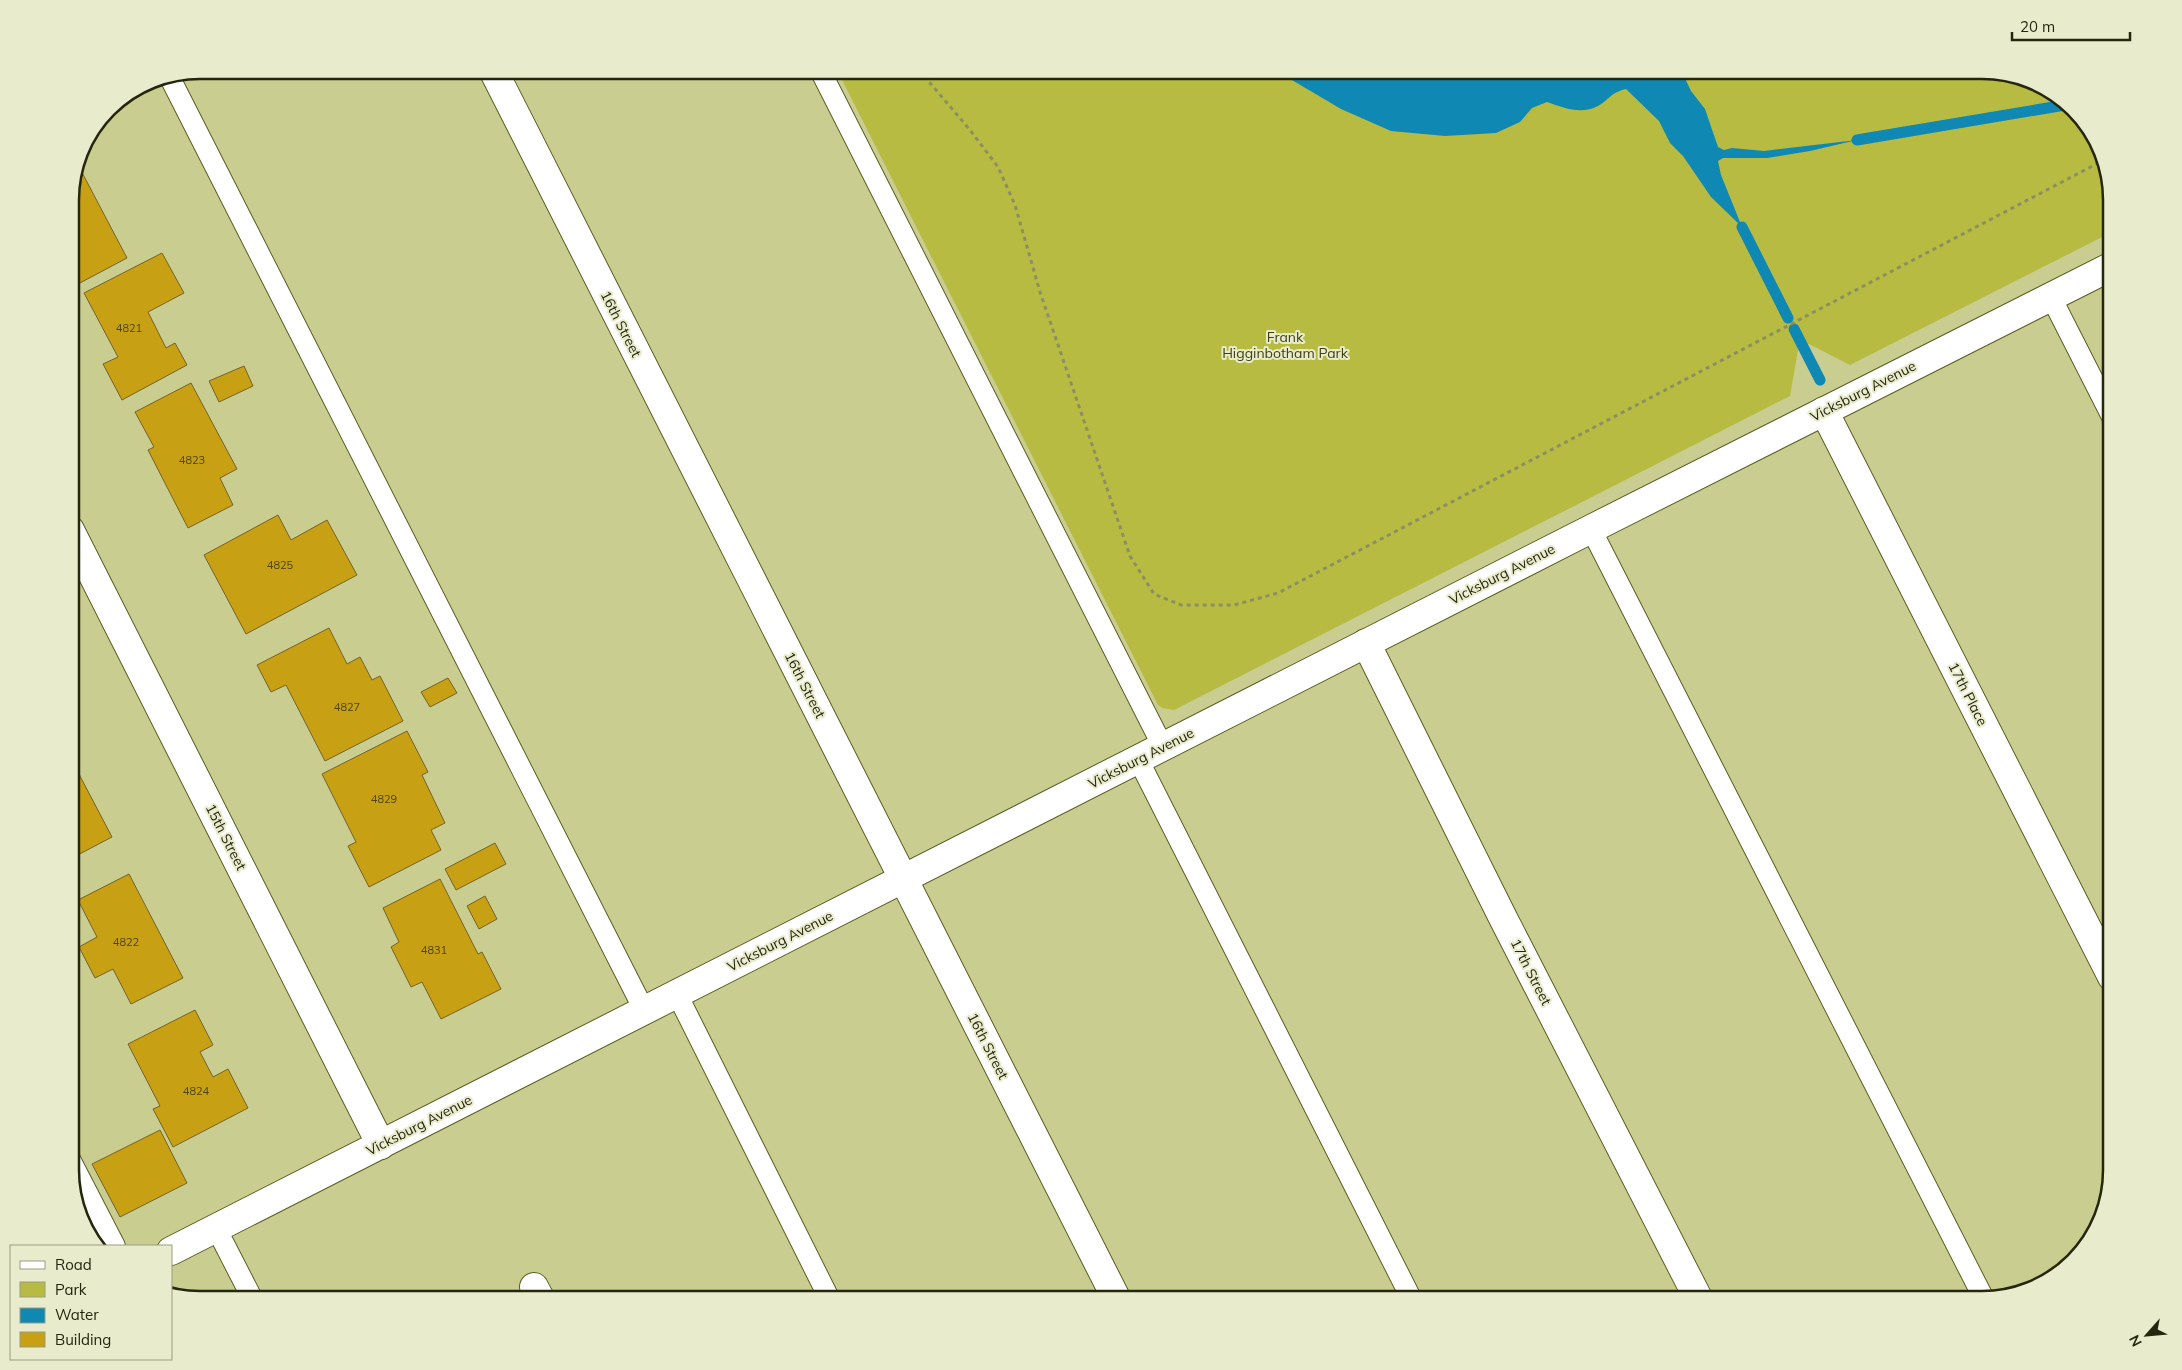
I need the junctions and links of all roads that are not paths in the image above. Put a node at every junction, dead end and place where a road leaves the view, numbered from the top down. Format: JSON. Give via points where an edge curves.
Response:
{"nodes":[{"id":1,"x":498,"y":79,"type":"edge"},
{"id":2,"x":825,"y":79,"type":"edge"},
{"id":3,"x":172,"y":82,"type":"edge"},
{"id":4,"x":2103,"y":271,"type":"edge"},
{"id":5,"x":2051,"y":297,"type":"junction"},
{"id":6,"x":2103,"y":400,"type":"edge"},
{"id":7,"x":1824,"y":411,"type":"junction"},
{"id":8,"x":1591,"y":528,"type":"junction"},
{"id":9,"x":79,"y":548,"type":"edge"},
{"id":10,"x":1366,"y":643,"type":"junction"},
{"id":11,"x":1163,"y":747,"type":"junction"},
{"id":12,"x":1138,"y":759,"type":"junction"},
{"id":13,"x":903,"y":879,"type":"junction"},
{"id":14,"x":2103,"y":959,"type":"edge"},
{"id":15,"x":677,"y":994,"type":"junction"},
{"id":16,"x":644,"y":1010,"type":"junction"},
{"id":17,"x":381,"y":1145,"type":"junction"},
{"id":18,"x":79,"y":1176,"type":"edge"},
{"id":19,"x":216,"y":1228,"type":"junction"},
{"id":20,"x":114,"y":1245,"type":"edge"},
{"id":21,"x":172,"y":1251,"type":"edge"},
{"id":22,"x":248,"y":1291,"type":"edge"},
{"id":23,"x":826,"y":1291,"type":"edge"},
{"id":24,"x":1112,"y":1291,"type":"edge"},
{"id":25,"x":1407,"y":1291,"type":"edge"},
{"id":26,"x":1694,"y":1291,"type":"edge"},
{"id":27,"x":1979,"y":1291,"type":"edge"}],
"edges":[{"from":1,"to":13,"type":"street","name":"16th Street"},
{"from":2,"to":11,"type":"lane"},
{"from":3,"to":16,"type":"lane"},
{"from":4,"to":5,"type":"street","name":"Vicksburg Avenue"},
{"from":5,"to":6,"type":"lane"},
{"from":5,"to":7,"type":"street","name":"Vicksburg Avenue"},
{"from":7,"to":8,"type":"street","name":"Vicksburg Avenue"},
{"from":7,"to":14,"type":"street","name":"17th Place"},
{"from":8,"to":10,"type":"street","name":"Vicksburg Avenue"},
{"from":8,"to":27,"type":"lane"},
{"from":9,"to":17,"type":"street","name":"15th Street"},
{"from":10,"to":11,"type":"street","name":"Vicksburg Avenue"},
{"from":10,"to":26,"type":"street","name":"17th Street"},
{"from":11,"to":12,"type":"street","name":"Vicksburg Avenue"},
{"from":12,"to":13,"type":"street","name":"Vicksburg Avenue"},
{"from":12,"to":25,"type":"lane"},
{"from":13,"to":15,"type":"street","name":"Vicksburg Avenue"},
{"from":13,"to":24,"type":"street","name":"16th Street"},
{"from":15,"to":16,"type":"street","name":"Vicksburg Avenue"},
{"from":15,"to":23,"type":"lane"},
{"from":16,"to":17,"type":"street","name":"Vicksburg Avenue"},
{"from":17,"to":19,"type":"street","name":"Vicksburg Avenue"},
{"from":18,"to":20,"type":"lane"},
{"from":19,"to":21,"type":"street","name":"Vicksburg Avenue"},
{"from":19,"to":22,"type":"lane"}]}
